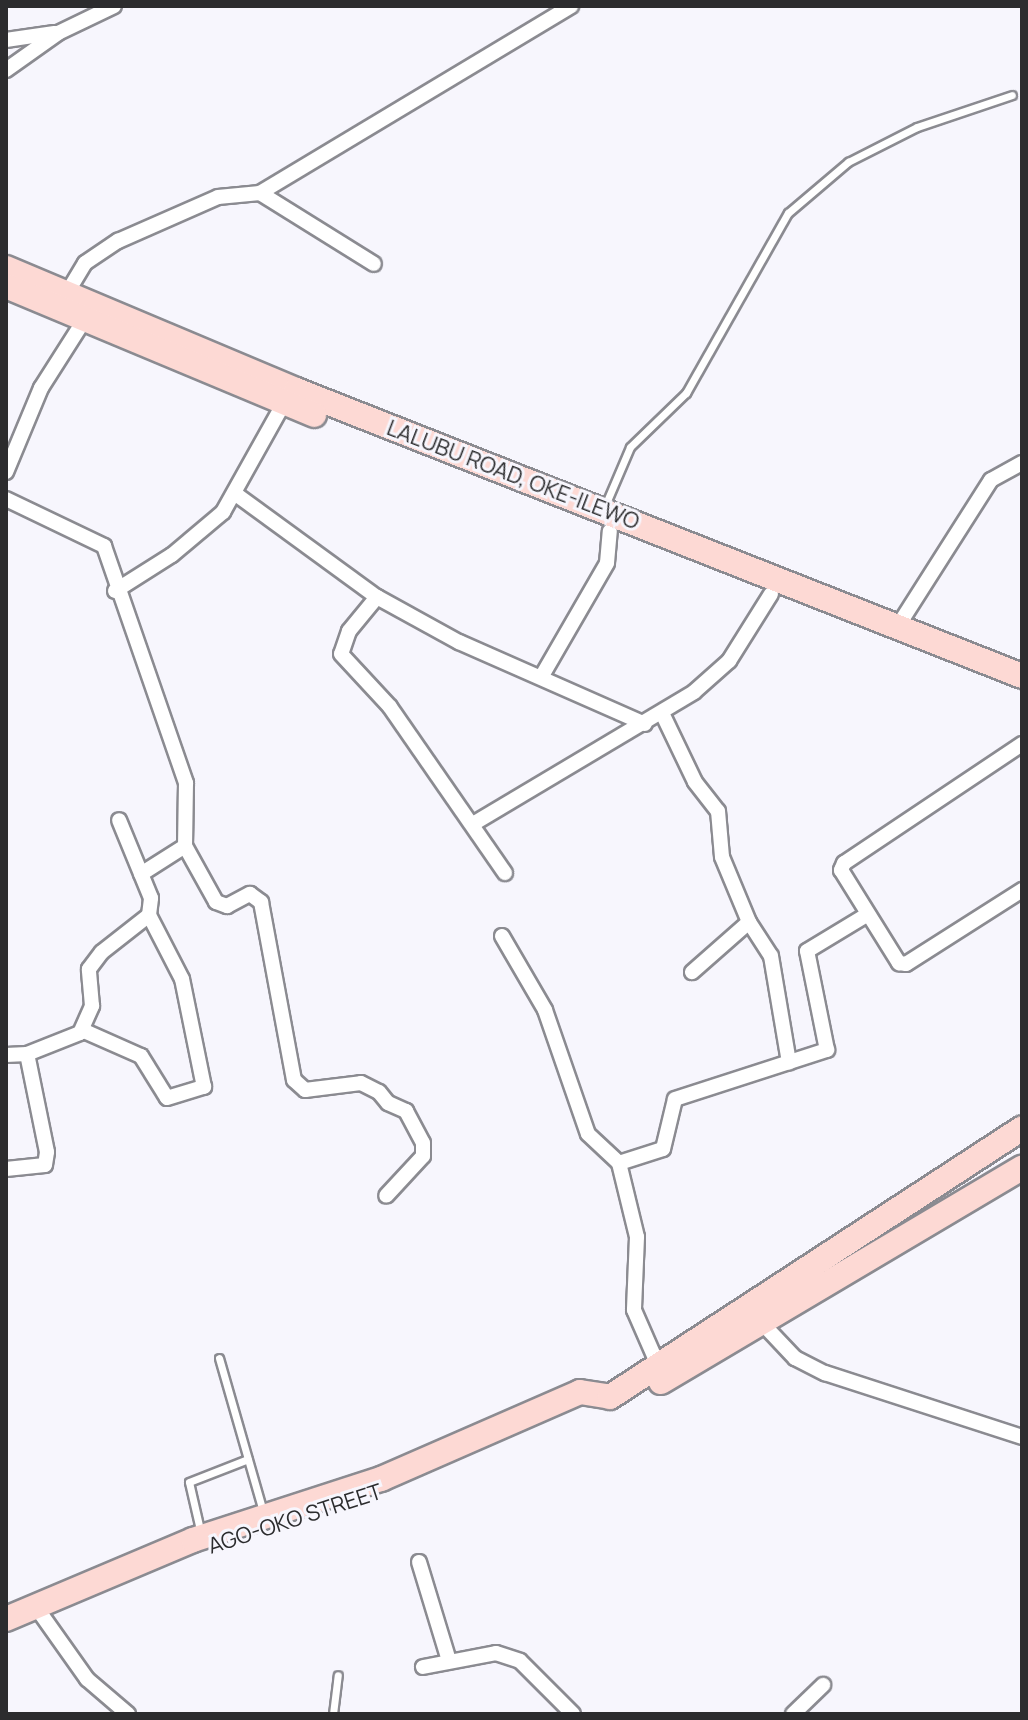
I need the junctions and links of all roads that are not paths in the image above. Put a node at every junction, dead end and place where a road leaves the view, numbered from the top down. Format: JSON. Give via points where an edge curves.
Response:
{"nodes":[{"id":1,"x":114,"y":6,"type":"edge"},
{"id":2,"x":571,"y":6,"type":"edge"},
{"id":3,"x":58,"y":33,"type":"junction"},
{"id":4,"x":9,"y":40,"type":"edge"},
{"id":5,"x":22,"y":58,"type":"junction"},
{"id":6,"x":6,"y":70,"type":"edge"},
{"id":7,"x":1012,"y":95,"type":"dead end"},
{"id":8,"x":260,"y":193,"type":"junction"},
{"id":9,"x":374,"y":264,"type":"dead end"},
{"id":10,"x":6,"y":268,"type":"edge"},
{"id":11,"x":6,"y":286,"type":"edge"},
{"id":12,"x":67,"y":293,"type":"junction"},
{"id":13,"x":85,"y":319,"type":"junction"},
{"id":14,"x":284,"y":403,"type":"junction"},
{"id":15,"x":1022,"y":463,"type":"edge"},
{"id":16,"x":6,"y":472,"type":"edge"},
{"id":17,"x":237,"y":495,"type":"junction"},
{"id":18,"x":6,"y":499,"type":"edge"},
{"id":19,"x":607,"y":520,"type":"junction"},
{"id":20,"x":115,"y":591,"type":"junction"},
{"id":21,"x":771,"y":594,"type":"junction"},
{"id":22,"x":377,"y":597,"type":"junction"},
{"id":23,"x":898,"y":626,"type":"junction"},
{"id":24,"x":543,"y":674,"type":"junction"},
{"id":25,"x":1022,"y":676,"type":"edge"},
{"id":26,"x":1022,"y":691,"type":"edge"},
{"id":27,"x":662,"y":713,"type":"junction"},
{"id":28,"x":645,"y":724,"type":"junction"},
{"id":29,"x":1022,"y":744,"type":"edge"},
{"id":30,"x":119,"y":820,"type":"dead end"},
{"id":31,"x":473,"y":824,"type":"junction"},
{"id":32,"x":185,"y":846,"type":"junction"},
{"id":33,"x":505,"y":873,"type":"dead end"},
{"id":34,"x":141,"y":874,"type":"junction"},
{"id":35,"x":1022,"y":890,"type":"edge"},
{"id":36,"x":868,"y":914,"type":"junction"},
{"id":37,"x":149,"y":915,"type":"junction"},
{"id":38,"x":749,"y":922,"type":"junction"},
{"id":39,"x":502,"y":936,"type":"dead end"},
{"id":40,"x":692,"y":972,"type":"dead end"},
{"id":41,"x":82,"y":1030,"type":"junction"},
{"id":42,"x":27,"y":1054,"type":"junction"},
{"id":43,"x":6,"y":1055,"type":"edge"},
{"id":44,"x":789,"y":1062,"type":"junction"},
{"id":45,"x":1022,"y":1128,"type":"edge"},
{"id":46,"x":619,"y":1163,"type":"junction"},
{"id":47,"x":1022,"y":1168,"type":"edge"},
{"id":48,"x":6,"y":1169,"type":"edge"},
{"id":49,"x":386,"y":1196,"type":"dead end"},
{"id":50,"x":761,"y":1322,"type":"junction"},
{"id":51,"x":219,"y":1358,"type":"dead end"},
{"id":52,"x":658,"y":1365,"type":"junction"},
{"id":53,"x":582,"y":1398,"type":"junction"},
{"id":54,"x":614,"y":1402,"type":"junction"},
{"id":55,"x":1022,"y":1437,"type":"edge"},
{"id":56,"x":248,"y":1459,"type":"junction"},
{"id":57,"x":265,"y":1517,"type":"junction"},
{"id":58,"x":202,"y":1537,"type":"junction"},
{"id":59,"x":419,"y":1562,"type":"dead end"},
{"id":60,"x":41,"y":1614,"type":"junction"},
{"id":61,"x":6,"y":1619,"type":"edge"},
{"id":62,"x":6,"y":1632,"type":"edge"},
{"id":63,"x":449,"y":1661,"type":"junction"},
{"id":64,"x":423,"y":1667,"type":"dead end"},
{"id":65,"x":338,"y":1675,"type":"dead end"},
{"id":66,"x":823,"y":1685,"type":"dead end"},
{"id":67,"x":128,"y":1714,"type":"edge"},
{"id":68,"x":333,"y":1714,"type":"edge"},
{"id":69,"x":573,"y":1714,"type":"edge"},
{"id":70,"x":793,"y":1714,"type":"edge"}],
"edges":[{"from":1,"to":3,"type":"street"},
{"from":2,"to":8,"type":"street"},
{"from":3,"to":4,"type":"street"},
{"from":3,"to":5,"type":"street"},
{"from":4,"to":5,"type":"street"},
{"from":5,"to":6,"type":"street"},
{"from":7,"to":19,"type":"lane","via":[[917,127],[848,162],[788,213],[686,393],[630,447]]},
{"from":8,"to":9,"type":"street"},
{"from":8,"to":12,"type":"street","via":[[218,197],[118,241],[85,263]]},
{"from":10,"to":12,"type":"main road","name":"LALUBU ROAD, OKE-ILEWO"},
{"from":11,"to":13,"type":"main road","name":"LALUBU ROAD, OKE-ILEWO"},
{"from":12,"to":19,"type":"main road","name":"LALUBU ROAD, OKE-ILEWO"},
{"from":13,"to":14,"type":"main road","name":"LALUBU ROAD, OKE-ILEWO"},
{"from":13,"to":16,"type":"street","via":[[41,388]]},
{"from":14,"to":17,"type":"street"},
{"from":14,"to":19,"type":"main road","name":"LALUBU ROAD, OKE-ILEWO"},
{"from":15,"to":23,"type":"street","via":[[991,480]]},
{"from":17,"to":20,"type":"street","via":[[172,555]]},
{"from":17,"to":22,"type":"street"},
{"from":18,"to":20,"type":"street","via":[[104,546]]},
{"from":19,"to":21,"type":"main road","name":"LALUBU ROAD, OKE-ILEWO"},
{"from":19,"to":23,"type":"main road","name":"LALUBU ROAD, OKE-ILEWO"},
{"from":19,"to":24,"type":"street","via":[[607,563]]},
{"from":20,"to":32,"type":"street","via":[[186,783]]},
{"from":21,"to":26,"type":"main road","name":"LALUBU ROAD, OKE-ILEWO"},
{"from":21,"to":27,"type":"street","via":[[729,661]]},
{"from":22,"to":24,"type":"street","via":[[459,642]]},
{"from":22,"to":31,"type":"street","via":[[349,631],[341,654],[390,707]]},
{"from":23,"to":25,"type":"main road","name":"LALUBU ROAD, OKE-ILEWO"},
{"from":24,"to":28,"type":"street"},
{"from":27,"to":28,"type":"street"},
{"from":27,"to":38,"type":"street","via":[[695,782],[718,811],[722,857]]},
{"from":28,"to":31,"type":"street"},
{"from":29,"to":36,"type":"street","via":[[844,863],[842,874]]},
{"from":30,"to":34,"type":"street"},
{"from":31,"to":33,"type":"street"},
{"from":32,"to":34,"type":"street"},
{"from":32,"to":49,"type":"street","via":[[216,902],[227,906],[250,894],[261,902],[298,1086],[361,1083],[406,1111],[423,1143],[423,1156]]},
{"from":34,"to":37,"type":"street","via":[[151,898]]},
{"from":35,"to":36,"type":"street","via":[[906,964],[899,963]]},
{"from":36,"to":44,"type":"street","via":[[807,951],[827,1050]]},
{"from":37,"to":41,"type":"street","via":[[89,969],[92,1006]]},
{"from":37,"to":41,"type":"street","via":[[182,979],[204,1087],[167,1098],[141,1056]]},
{"from":38,"to":40,"type":"street"},
{"from":38,"to":44,"type":"street","via":[[771,956]]},
{"from":39,"to":46,"type":"street","via":[[545,1010],[588,1134]]},
{"from":41,"to":42,"type":"street"},
{"from":42,"to":43,"type":"street"},
{"from":42,"to":48,"type":"street","via":[[47,1152],[45,1165]]},
{"from":44,"to":46,"type":"street","via":[[675,1099],[663,1149]]},
{"from":45,"to":52,"type":"main road"},
{"from":46,"to":52,"type":"street","via":[[637,1237],[634,1310]]},
{"from":47,"to":50,"type":"main road"},
{"from":50,"to":54,"type":"main road"},
{"from":50,"to":55,"type":"street","via":[[795,1358],[825,1373]]},
{"from":51,"to":56,"type":"lane"},
{"from":52,"to":54,"type":"main road"},
{"from":53,"to":54,"type":"main road"},
{"from":53,"to":57,"type":"main road","via":[[433,1459]]},
{"from":53,"to":60,"type":"main road","name":"AGO-OKO STREET","via":[[405,1482],[226,1541]]},
{"from":56,"to":57,"type":"lane"},
{"from":56,"to":58,"type":"lane","via":[[189,1482]]},
{"from":57,"to":58,"type":"main road"},
{"from":58,"to":61,"type":"main road"},
{"from":59,"to":63,"type":"street"},
{"from":60,"to":62,"type":"main road","name":"AGO-OKO STREET"},
{"from":60,"to":67,"type":"street","via":[[87,1679]]},
{"from":63,"to":64,"type":"street"},
{"from":63,"to":69,"type":"street","via":[[496,1653],[520,1661]]},
{"from":65,"to":68,"type":"lane"},
{"from":66,"to":70,"type":"street"}]}
